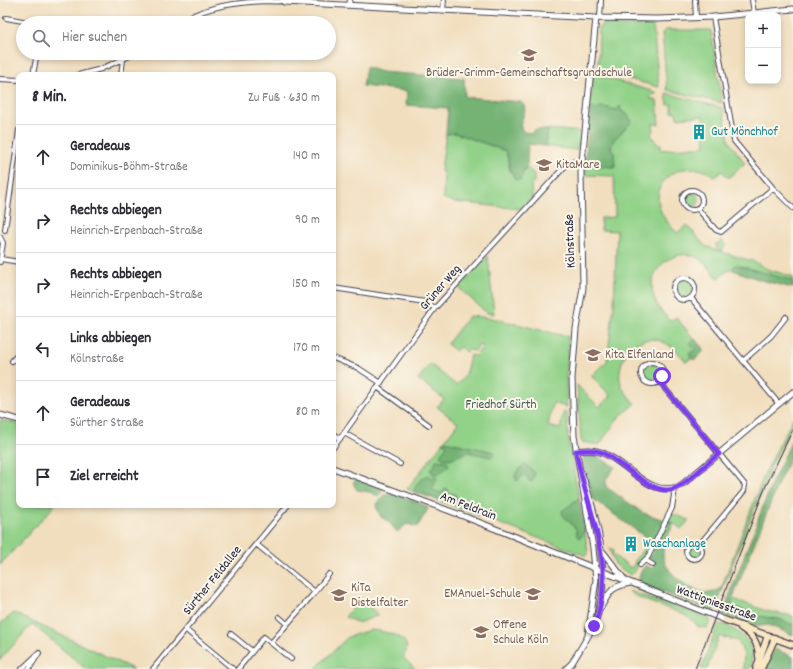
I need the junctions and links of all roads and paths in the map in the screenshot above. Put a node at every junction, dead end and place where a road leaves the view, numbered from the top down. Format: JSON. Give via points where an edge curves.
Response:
{"nodes":[{"id":1,"x":444,"y":0,"type":"edge"},
{"id":2,"x":601,"y":0,"type":"edge"},
{"id":3,"x":695,"y":0,"type":"edge"},
{"id":4,"x":752,"y":0,"type":"edge"},
{"id":5,"x":284,"y":1,"type":"edge"},
{"id":6,"x":239,"y":2,"type":"edge"},
{"id":7,"x":349,"y":2,"type":"edge"},
{"id":8,"x":793,"y":9,"type":"edge"},
{"id":9,"x":443,"y":10,"type":"junction"},
{"id":10,"x":754,"y":12,"type":"edge"},
{"id":11,"x":764,"y":12,"type":"edge"},
{"id":12,"x":745,"y":14,"type":"edge"},
{"id":13,"x":193,"y":16,"type":"edge"},
{"id":14,"x":713,"y":17,"type":"junction"},
{"id":15,"x":6,"y":18,"type":"dead end"},
{"id":16,"x":598,"y":18,"type":"junction"},
{"id":17,"x":696,"y":18,"type":"junction"},
{"id":18,"x":16,"y":20,"type":"edge"},
{"id":19,"x":36,"y":60,"type":"edge"},
{"id":20,"x":123,"y":60,"type":"joint"},
{"id":21,"x":34,"y":72,"type":"edge"},
{"id":22,"x":87,"y":72,"type":"edge"},
{"id":23,"x":122,"y":72,"type":"edge"},
{"id":24,"x":0,"y":79,"type":"edge"},
{"id":25,"x":16,"y":80,"type":"edge"},
{"id":26,"x":16,"y":151,"type":"edge"},
{"id":27,"x":582,"y":162,"type":"junction"},
{"id":28,"x":773,"y":188,"type":"junction"},
{"id":29,"x":698,"y":208,"type":"junction"},
{"id":30,"x":793,"y":208,"type":"edge"},
{"id":31,"x":5,"y":230,"type":"dead end"},
{"id":32,"x":0,"y":237,"type":"edge"},
{"id":33,"x":0,"y":260,"type":"edge"},
{"id":34,"x":16,"y":262,"type":"edge"},
{"id":35,"x":336,"y":288,"type":"edge"},
{"id":36,"x":691,"y":298,"type":"junction"},
{"id":37,"x":435,"y":308,"type":"junction"},
{"id":38,"x":786,"y":317,"type":"dead end"},
{"id":39,"x":16,"y":356,"type":"edge"},
{"id":40,"x":336,"y":359,"type":"edge"},
{"id":41,"x":12,"y":361,"type":"dead end"},
{"id":42,"x":743,"y":361,"type":"junction"},
{"id":43,"x":660,"y":381,"type":"junction"},
{"id":44,"x":381,"y":383,"type":"junction"},
{"id":45,"x":377,"y":387,"type":"junction"},
{"id":46,"x":793,"y":392,"type":"edge"},
{"id":47,"x":779,"y":404,"type":"junction"},
{"id":48,"x":0,"y":415,"type":"edge"},
{"id":49,"x":16,"y":419,"type":"edge"},
{"id":50,"x":429,"y":425,"type":"dead end"},
{"id":51,"x":344,"y":433,"type":"junction"},
{"id":52,"x":336,"y":436,"type":"edge"},
{"id":53,"x":340,"y":439,"type":"junction"},
{"id":54,"x":336,"y":444,"type":"edge"},
{"id":55,"x":576,"y":451,"type":"junction"},
{"id":56,"x":719,"y":454,"type":"junction"},
{"id":57,"x":578,"y":463,"type":"junction"},
{"id":58,"x":400,"y":464,"type":"dead end"},
{"id":59,"x":336,"y":469,"type":"edge"},
{"id":60,"x":673,"y":489,"type":"junction"},
{"id":61,"x":286,"y":508,"type":"edge"},
{"id":62,"x":256,"y":544,"type":"junction"},
{"id":63,"x":699,"y":545,"type":"junction"},
{"id":64,"x":602,"y":550,"type":"junction"},
{"id":65,"x":645,"y":560,"type":"junction"},
{"id":66,"x":653,"y":565,"type":"dead end"},
{"id":67,"x":640,"y":566,"type":"dead end"},
{"id":68,"x":595,"y":568,"type":"junction"},
{"id":69,"x":603,"y":572,"type":"junction"},
{"id":70,"x":329,"y":574,"type":"dead end"},
{"id":71,"x":625,"y":580,"type":"junction"},
{"id":72,"x":631,"y":583,"type":"junction"},
{"id":73,"x":315,"y":592,"type":"junction"},
{"id":74,"x":599,"y":609,"type":"junction"},
{"id":75,"x":279,"y":617,"type":"dead end"},
{"id":76,"x":725,"y":620,"type":"junction"},
{"id":77,"x":287,"y":624,"type":"junction"},
{"id":78,"x":186,"y":630,"type":"junction"},
{"id":79,"x":231,"y":634,"type":"dead end"},
{"id":80,"x":588,"y":635,"type":"junction"},
{"id":81,"x":768,"y":635,"type":"junction"},
{"id":82,"x":775,"y":638,"type":"junction"},
{"id":83,"x":271,"y":643,"type":"junction"},
{"id":84,"x":793,"y":645,"type":"edge"},
{"id":85,"x":252,"y":651,"type":"junction"},
{"id":86,"x":759,"y":658,"type":"junction"},
{"id":87,"x":291,"y":659,"type":"dead end"},
{"id":88,"x":22,"y":669,"type":"edge"},
{"id":89,"x":29,"y":669,"type":"edge"},
{"id":90,"x":153,"y":669,"type":"edge"},
{"id":91,"x":233,"y":669,"type":"edge"},
{"id":92,"x":238,"y":669,"type":"edge"},
{"id":93,"x":566,"y":669,"type":"edge"},
{"id":94,"x":756,"y":669,"type":"edge"},
{"id":95,"x":761,"y":669,"type":"edge"}],
"edges":[{"from":1,"to":9,"type":"street"},
{"from":2,"to":16,"type":"street"},
{"from":3,"to":17,"type":"street"},
{"from":4,"to":10,"type":"street"},
{"from":5,"to":6,"type":"street"},
{"from":5,"to":7,"type":"street"},
{"from":6,"to":13,"type":"street","via":[[202,11]]},
{"from":7,"to":9,"type":"street"},
{"from":8,"to":11,"type":"street"},
{"from":9,"to":16,"type":"street"},
{"from":12,"to":14,"type":"street"},
{"from":14,"to":17,"type":"street"},
{"from":14,"to":28,"type":"street","via":[[733,138]]},
{"from":15,"to":18,"type":"street"},
{"from":16,"to":17,"type":"street"},
{"from":16,"to":27,"type":"street","name":"Kölnstraße"},
{"from":19,"to":21,"type":"street"},
{"from":20,"to":22,"type":"street"},
{"from":20,"to":23,"type":"street"},
{"from":24,"to":25,"type":"street"},
{"from":26,"to":31,"type":"street"},
{"from":27,"to":37,"type":"street","name":"Grüner Weg","via":[[567,164]]},
{"from":27,"to":55,"type":"street","name":"Kölnstraße","via":[[583,288],[572,378]]},
{"from":28,"to":29,"type":"street","via":[[721,232],[716,230]]},
{"from":28,"to":30,"type":"street"},
{"from":29,"to":29,"type":"street","via":[[701,203],[700,194],[693,189],[684,192],[684,206],[689,210]]},
{"from":32,"to":33,"type":"street","via":[[3,243]]},
{"from":33,"to":34,"type":"street"},
{"from":35,"to":37,"type":"street","via":[[425,302]]},
{"from":36,"to":36,"type":"street","via":[[683,300],[675,296],[673,287],[678,279],[687,278],[694,283],[695,292]]},
{"from":36,"to":42,"type":"street"},
{"from":37,"to":44,"type":"street","name":"Grüner Weg"},
{"from":38,"to":42,"type":"street","via":[[772,336]]},
{"from":39,"to":41,"type":"street"},
{"from":40,"to":44,"type":"street"},
{"from":42,"to":47,"type":"street"},
{"from":43,"to":43,"type":"street","via":[[652,384],[644,381],[641,372],[644,365],[652,362],[660,365],[663,373]]},
{"from":43,"to":56,"type":"street"},
{"from":44,"to":45,"type":"street","name":"Grüner Weg"},
{"from":45,"to":50,"type":"street"},
{"from":45,"to":51,"type":"street","name":"Grüner Weg"},
{"from":46,"to":47,"type":"street"},
{"from":47,"to":56,"type":"street"},
{"from":48,"to":49,"type":"street"},
{"from":51,"to":53,"type":"street","name":"Grüner Weg"},
{"from":51,"to":58,"type":"street"},
{"from":52,"to":53,"type":"street"},
{"from":53,"to":54,"type":"street","name":"Grüner Weg"},
{"from":55,"to":57,"type":"street","name":"Kölnstraße"},
{"from":55,"to":60,"type":"street","via":[[603,452],[653,487]]},
{"from":56,"to":60,"type":"street"},
{"from":56,"to":63,"type":"street","via":[[746,489]]},
{"from":57,"to":64,"type":"street","name":"Kölnstraße"},
{"from":57,"to":68,"type":"street","name":"Kölnstraße"},
{"from":59,"to":68,"type":"street","name":"Am Feldrain"},
{"from":60,"to":65,"type":"street","via":[[672,508]]},
{"from":61,"to":62,"type":"street","name":"Sürther Feldallee"},
{"from":62,"to":73,"type":"street"},
{"from":62,"to":78,"type":"street","name":"Sürther Feldallee"},
{"from":63,"to":63,"type":"street","via":[[694,543],[687,546],[686,554],[689,558],[699,557],[702,550]]},
{"from":64,"to":69,"type":"street","name":"Kölnstraße"},
{"from":64,"to":71,"type":"street"},
{"from":65,"to":66,"type":"street"},
{"from":65,"to":67,"type":"street"},
{"from":68,"to":69,"type":"street","name":"Am Feldrain"},
{"from":68,"to":80,"type":"street","name":"Kölnstraße","via":[[595,593]]},
{"from":69,"to":71,"type":"street","name":"Wattigniesstraße"},
{"from":69,"to":74,"type":"street","name":"Kölnstraße"},
{"from":70,"to":73,"type":"street"},
{"from":71,"to":72,"type":"street","name":"Wattigniesstraße"},
{"from":72,"to":74,"type":"street","via":[[614,588]]},
{"from":72,"to":76,"type":"street","name":"Wattigniesstraße"},
{"from":73,"to":77,"type":"street"},
{"from":74,"to":80,"type":"street","via":[[594,626]]},
{"from":75,"to":77,"type":"street"},
{"from":76,"to":81,"type":"main road","name":"Wattigniesstraße"},
{"from":76,"to":86,"type":"main road","via":[[750,633],[757,642]]},
{"from":77,"to":83,"type":"street"},
{"from":78,"to":90,"type":"street","name":"Sürther Feldallee"},
{"from":78,"to":91,"type":"street"},
{"from":79,"to":85,"type":"street"},
{"from":80,"to":93,"type":"street"},
{"from":81,"to":82,"type":"main road","name":"Wattigniesstraße"},
{"from":81,"to":86,"type":"main road"},
{"from":82,"to":84,"type":"main road","name":"Wattigniesstraße"},
{"from":82,"to":95,"type":"main road"},
{"from":83,"to":85,"type":"street","via":[[264,637]]},
{"from":83,"to":87,"type":"street"},
{"from":85,"to":92,"type":"street"},
{"from":86,"to":94,"type":"main road"},
{"from":88,"to":89,"type":"street","via":[[39,653]]}]}
